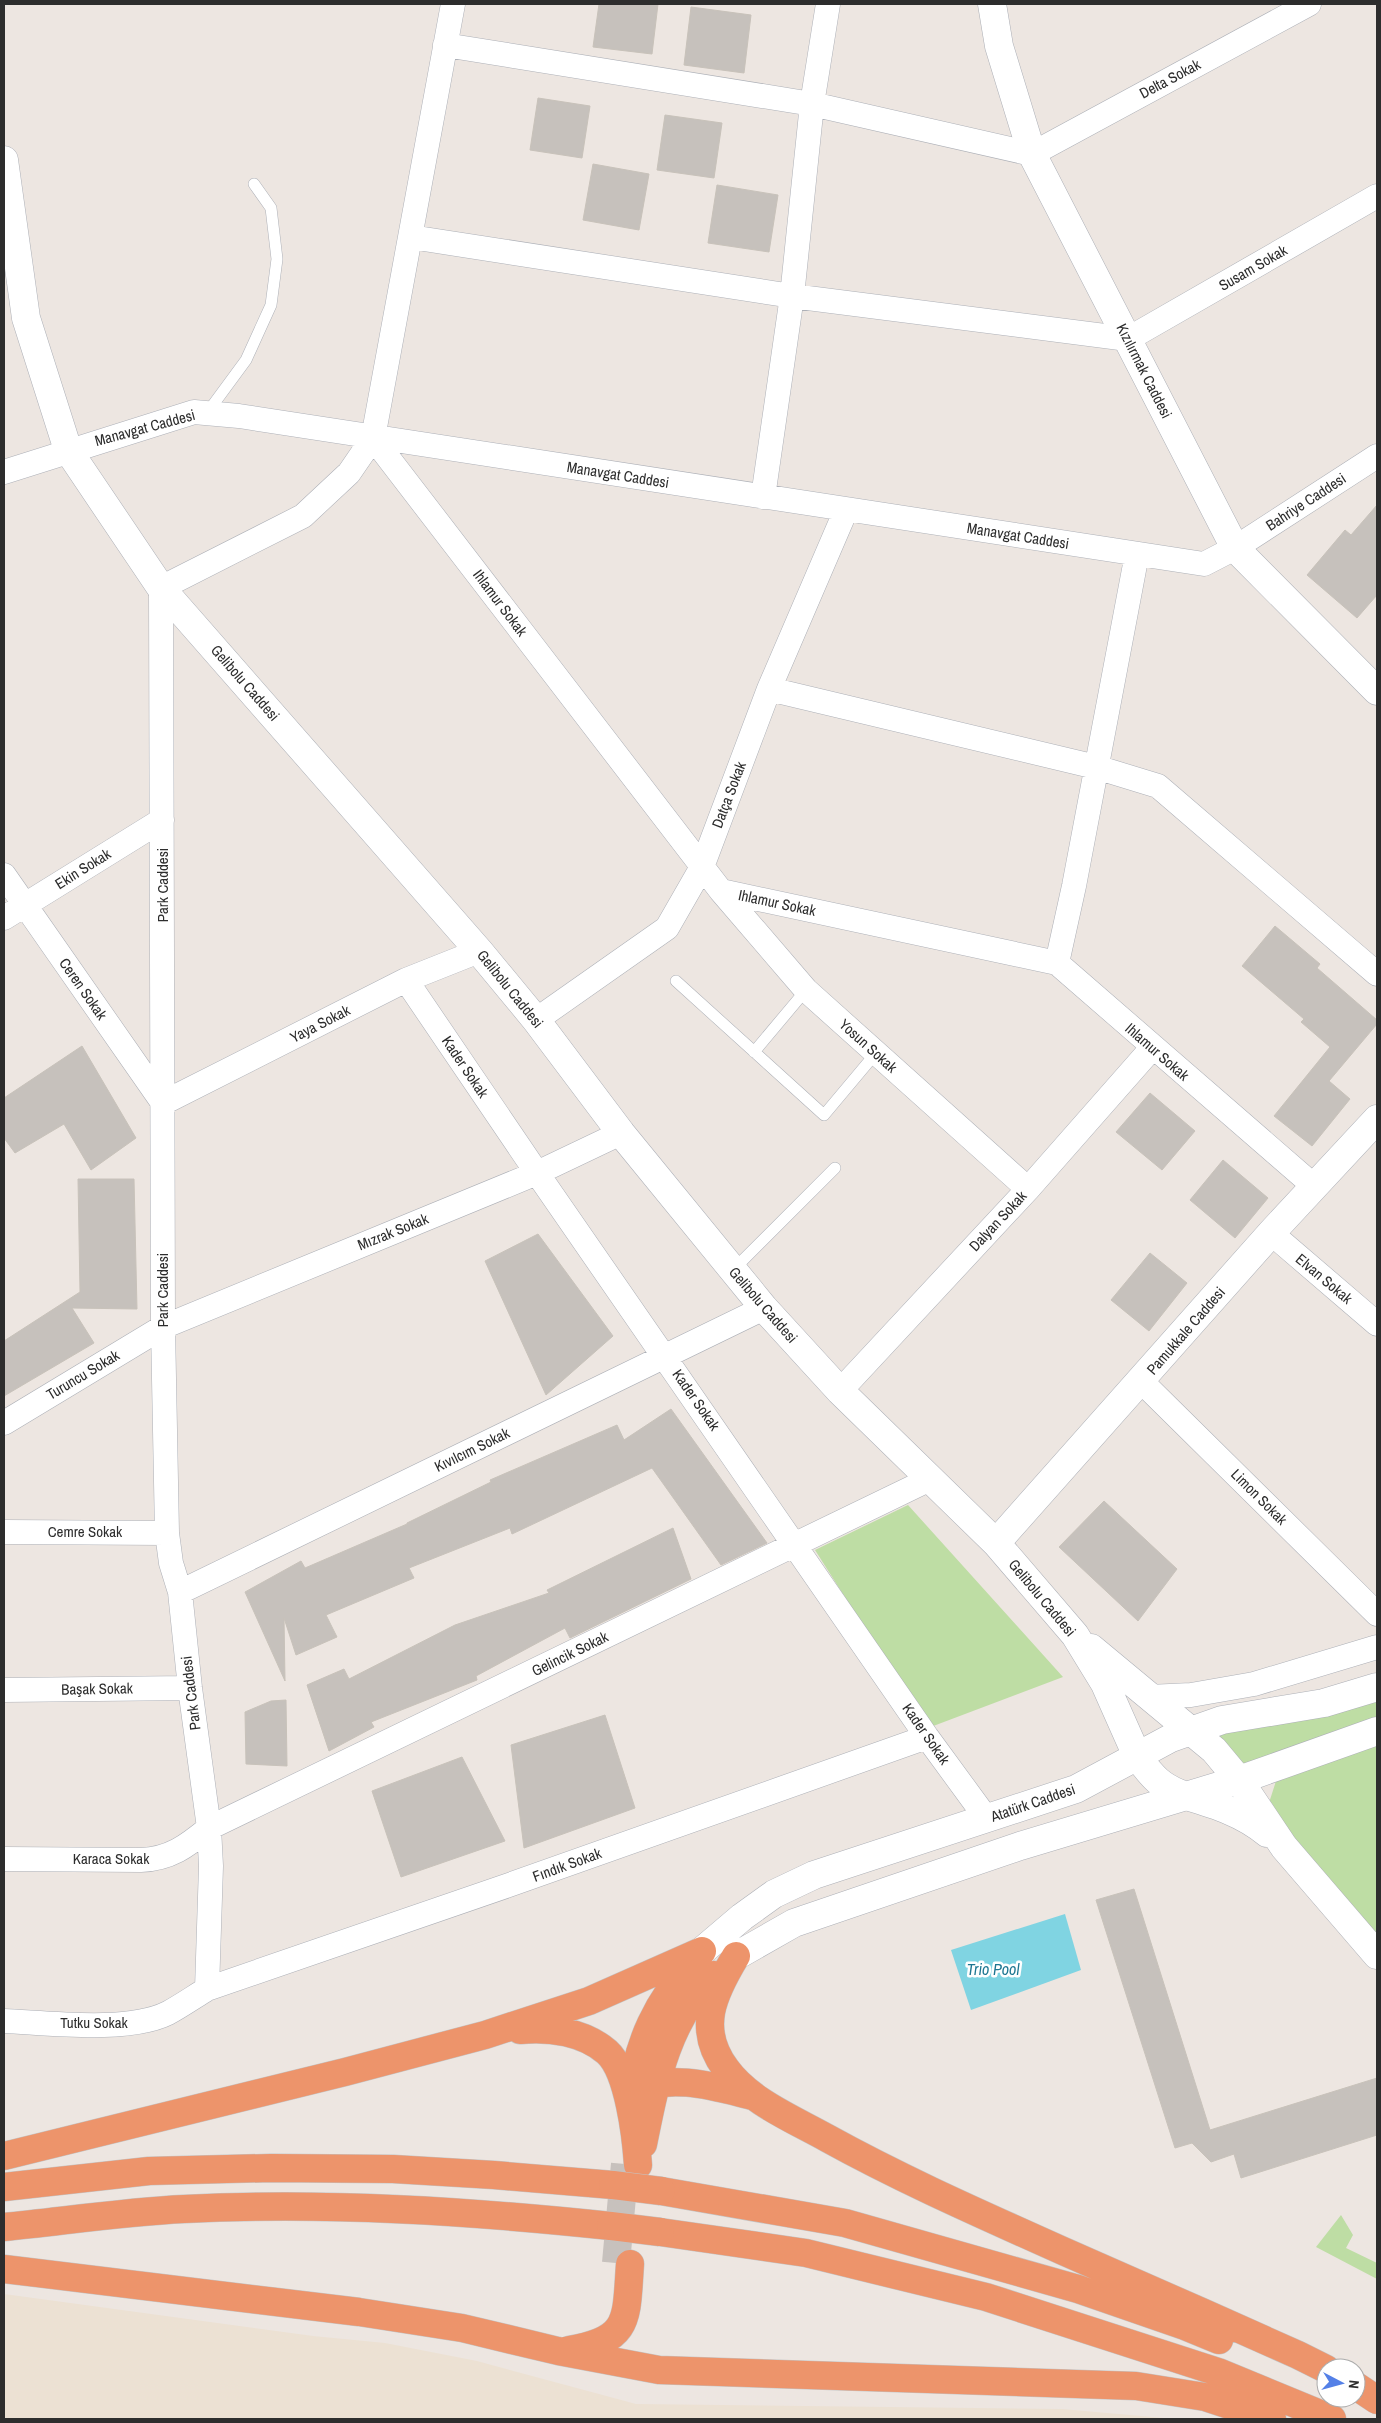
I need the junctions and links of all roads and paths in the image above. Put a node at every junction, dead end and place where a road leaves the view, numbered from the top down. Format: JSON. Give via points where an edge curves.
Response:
{"nodes":[{"id":1,"x":453,"y":4,"type":"edge"},
{"id":2,"x":828,"y":4,"type":"edge"},
{"id":3,"x":992,"y":4,"type":"edge"},
{"id":4,"x":1309,"y":4,"type":"edge"},
{"id":5,"x":445,"y":46,"type":"junction"},
{"id":6,"x":812,"y":104,"type":"junction"},
{"id":7,"x":1032,"y":154,"type":"junction"},
{"id":8,"x":4,"y":160,"type":"edge"},
{"id":9,"x":254,"y":184,"type":"dead end"},
{"id":10,"x":1377,"y":196,"type":"edge"},
{"id":11,"x":410,"y":237,"type":"junction"},
{"id":12,"x":792,"y":296,"type":"junction"},
{"id":13,"x":1128,"y":340,"type":"junction"},
{"id":14,"x":206,"y":413,"type":"junction"},
{"id":15,"x":373,"y":438,"type":"junction"},
{"id":16,"x":68,"y":450,"type":"junction"},
{"id":17,"x":1377,"y":456,"type":"edge"},
{"id":18,"x":4,"y":472,"type":"edge"},
{"id":19,"x":763,"y":497,"type":"junction"},
{"id":20,"x":846,"y":510,"type":"junction"},
{"id":21,"x":1235,"y":548,"type":"junction"},
{"id":22,"x":1137,"y":554,"type":"junction"},
{"id":23,"x":161,"y":588,"type":"junction"},
{"id":24,"x":769,"y":688,"type":"junction"},
{"id":25,"x":1377,"y":691,"type":"edge"},
{"id":26,"x":1096,"y":767,"type":"junction"},
{"id":27,"x":162,"y":820,"type":"junction"},
{"id":28,"x":702,"y":867,"type":"junction"},
{"id":29,"x":4,"y":875,"type":"edge"},
{"id":30,"x":721,"y":891,"type":"junction"},
{"id":31,"x":25,"y":905,"type":"junction"},
{"id":32,"x":4,"y":918,"type":"edge"},
{"id":33,"x":479,"y":951,"type":"junction"},
{"id":34,"x":1057,"y":963,"type":"junction"},
{"id":35,"x":1377,"y":974,"type":"edge"},
{"id":36,"x":406,"y":980,"type":"junction"},
{"id":37,"x":676,"y":981,"type":"dead end"},
{"id":38,"x":806,"y":990,"type":"junction"},
{"id":39,"x":536,"y":1020,"type":"junction"},
{"id":40,"x":1152,"y":1048,"type":"junction"},
{"id":41,"x":754,"y":1052,"type":"junction"},
{"id":42,"x":876,"y":1053,"type":"junction"},
{"id":43,"x":163,"y":1104,"type":"junction"},
{"id":44,"x":1377,"y":1119,"type":"edge"},
{"id":45,"x":621,"y":1133,"type":"junction"},
{"id":46,"x":835,"y":1168,"type":"dead end"},
{"id":47,"x":537,"y":1173,"type":"junction"},
{"id":48,"x":1315,"y":1187,"type":"junction"},
{"id":49,"x":1028,"y":1189,"type":"junction"},
{"id":50,"x":1271,"y":1233,"type":"junction"},
{"id":51,"x":733,"y":1270,"type":"junction"},
{"id":52,"x":764,"y":1308,"type":"junction"},
{"id":53,"x":1377,"y":1324,"type":"edge"},
{"id":54,"x":163,"y":1327,"type":"junction"},
{"id":55,"x":665,"y":1356,"type":"junction"},
{"id":56,"x":1141,"y":1381,"type":"junction"},
{"id":57,"x":840,"y":1391,"type":"junction"},
{"id":58,"x":4,"y":1423,"type":"edge"},
{"id":59,"x":930,"y":1480,"type":"junction"},
{"id":60,"x":6,"y":1527,"type":"edge"},
{"id":61,"x":167,"y":1532,"type":"junction"},
{"id":62,"x":996,"y":1543,"type":"junction"},
{"id":63,"x":796,"y":1545,"type":"junction"},
{"id":64,"x":180,"y":1592,"type":"junction"},
{"id":65,"x":1377,"y":1614,"type":"edge"},
{"id":66,"x":1075,"y":1634,"type":"junction"},
{"id":67,"x":1377,"y":1647,"type":"edge"},
{"id":68,"x":1377,"y":1687,"type":"edge"},
{"id":69,"x":190,"y":1688,"type":"junction"},
{"id":70,"x":4,"y":1690,"type":"edge"},
{"id":71,"x":1149,"y":1697,"type":"junction"},
{"id":72,"x":1191,"y":1731,"type":"junction"},
{"id":73,"x":1377,"y":1731,"type":"edge"},
{"id":74,"x":927,"y":1737,"type":"junction"},
{"id":75,"x":1138,"y":1756,"type":"junction"},
{"id":76,"x":1239,"y":1780,"type":"junction"},
{"id":77,"x":1186,"y":1796,"type":"junction"},
{"id":78,"x":987,"y":1819,"type":"junction"},
{"id":79,"x":209,"y":1828,"type":"junction"},
{"id":80,"x":1284,"y":1847,"type":"junction"},
{"id":81,"x":4,"y":1859,"type":"edge"},
{"id":82,"x":702,"y":1951,"type":"junction"},
{"id":83,"x":1377,"y":1954,"type":"edge"},
{"id":84,"x":736,"y":1956,"type":"junction"},
{"id":85,"x":207,"y":1989,"type":"junction"},
{"id":86,"x":4,"y":2021,"type":"edge"},
{"id":87,"x":485,"y":2034,"type":"junction"},
{"id":88,"x":655,"y":2083,"type":"junction"},
{"id":89,"x":755,"y":2097,"type":"junction"},
{"id":90,"x":630,"y":2107,"type":"junction"},
{"id":91,"x":4,"y":2156,"type":"edge"},
{"id":92,"x":626,"y":2172,"type":"junction"},
{"id":93,"x":4,"y":2187,"type":"edge"},
{"id":94,"x":4,"y":2227,"type":"edge"},
{"id":95,"x":623,"y":2264,"type":"tunnel mouth"},
{"id":96,"x":4,"y":2269,"type":"edge"},
{"id":97,"x":614,"y":2334,"type":"junction"},
{"id":98,"x":558,"y":2351,"type":"junction"},
{"id":99,"x":1316,"y":2365,"type":"edge"},
{"id":100,"x":659,"y":2370,"type":"junction"},
{"id":101,"x":1316,"y":2381,"type":"edge"},
{"id":102,"x":1366,"y":2393,"type":"edge"},
{"id":103,"x":1377,"y":2400,"type":"edge"},
{"id":104,"x":1272,"y":2419,"type":"edge"},
{"id":105,"x":1332,"y":2419,"type":"edge"}],
"edges":[{"from":1,"to":5,"type":"street"},
{"from":2,"to":6,"type":"street"},
{"from":3,"to":7,"type":"street","name":"Kızılırmak Caddesi","via":[[999,46]]},
{"from":4,"to":7,"type":"street","name":"Delta Sokak"},
{"from":5,"to":6,"type":"street"},
{"from":5,"to":11,"type":"street"},
{"from":6,"to":7,"type":"street"},
{"from":6,"to":12,"type":"street"},
{"from":7,"to":13,"type":"street","name":"Kızılırmak Caddesi"},
{"from":8,"to":16,"type":"street","name":"Gelibolu Caddesi","via":[[26,318]]},
{"from":9,"to":14,"type":"lane","via":[[271,208],[277,258],[271,305],[246,360]]},
{"from":10,"to":13,"type":"street","name":"Susam Sokak"},
{"from":11,"to":12,"type":"street"},
{"from":11,"to":15,"type":"street"},
{"from":12,"to":13,"type":"street"},
{"from":12,"to":19,"type":"street"},
{"from":13,"to":21,"type":"street","name":"Kızılırmak Caddesi"},
{"from":14,"to":15,"type":"street","name":"Manavgat Caddesi"},
{"from":14,"to":16,"type":"street","name":"Manavgat Caddesi","via":[[194,412]]},
{"from":15,"to":19,"type":"street","name":"Manavgat Caddesi"},
{"from":15,"to":23,"type":"street","via":[[349,473],[304,516]]},
{"from":15,"to":28,"type":"street","name":"Ihlamur Sokak"},
{"from":16,"to":18,"type":"street","name":"Manavgat Caddesi"},
{"from":16,"to":23,"type":"street","name":"Gelibolu Caddesi"},
{"from":17,"to":21,"type":"street","name":"Bahriye Caddesi"},
{"from":19,"to":20,"type":"street","name":"Manavgat Caddesi"},
{"from":20,"to":22,"type":"street","name":"Manavgat Caddesi"},
{"from":20,"to":24,"type":"street","name":"Datça Sokak"},
{"from":21,"to":22,"type":"street","name":"Manavgat Caddesi","via":[[1204,564]]},
{"from":21,"to":25,"type":"street","name":"Kızılırmak Caddesi"},
{"from":22,"to":26,"type":"street"},
{"from":23,"to":27,"type":"street","name":"Park Caddesi"},
{"from":23,"to":33,"type":"street","name":"Gelibolu Caddesi"},
{"from":24,"to":26,"type":"street"},
{"from":24,"to":28,"type":"street","name":"Datça Sokak"},
{"from":26,"to":34,"type":"street"},
{"from":26,"to":35,"type":"street","via":[[1158,786]]},
{"from":27,"to":31,"type":"street","name":"Ekin Sokak"},
{"from":27,"to":43,"type":"street","name":"Park Caddesi"},
{"from":28,"to":30,"type":"street","name":"Ihlamur Sokak"},
{"from":28,"to":39,"type":"street","name":"Datça Sokak","via":[[667,928]]},
{"from":29,"to":31,"type":"street","name":"Ceren Sokak"},
{"from":30,"to":34,"type":"street","name":"Ihlamur Sokak"},
{"from":30,"to":38,"type":"street","name":"Yosun Sokak"},
{"from":31,"to":32,"type":"street","name":"Ekin Sokak"},
{"from":31,"to":43,"type":"street","name":"Ceren Sokak"},
{"from":33,"to":36,"type":"street","name":"Yaya Sokak"},
{"from":33,"to":39,"type":"street","name":"Gelibolu Caddesi"},
{"from":34,"to":40,"type":"street","name":"Ihlamur Sokak"},
{"from":36,"to":43,"type":"street","name":"Yaya Sokak"},
{"from":36,"to":47,"type":"street","name":"Kader Sokak"},
{"from":37,"to":41,"type":"lane"},
{"from":38,"to":41,"type":"lane"},
{"from":38,"to":42,"type":"street","name":"Yosun Sokak"},
{"from":39,"to":45,"type":"street","name":"Gelibolu Caddesi"},
{"from":40,"to":48,"type":"street","name":"Ihlamur Sokak"},
{"from":40,"to":49,"type":"street","name":"Dalyan Sokak"},
{"from":41,"to":42,"type":"lane","via":[[824,1114]]},
{"from":42,"to":49,"type":"street","name":"Yosun Sokak"},
{"from":43,"to":54,"type":"street","name":"Park Caddesi"},
{"from":44,"to":48,"type":"street","name":"Pamukkale Caddesi"},
{"from":45,"to":47,"type":"street","name":"Mızrak Sokak"},
{"from":45,"to":51,"type":"street","name":"Gelibolu Caddesi"},
{"from":46,"to":51,"type":"lane"},
{"from":47,"to":54,"type":"street","name":"Mızrak Sokak"},
{"from":47,"to":55,"type":"street","name":"Kader Sokak"},
{"from":48,"to":50,"type":"street","name":"Pamukkale Caddesi"},
{"from":49,"to":57,"type":"street","name":"Dalyan Sokak"},
{"from":50,"to":53,"type":"street","name":"Elvan Sokak"},
{"from":50,"to":56,"type":"street","name":"Pamukkale Caddesi"},
{"from":51,"to":52,"type":"street","name":"Gelibolu Caddesi"},
{"from":52,"to":55,"type":"street","name":"Kıvılcım Sokak"},
{"from":52,"to":57,"type":"street","name":"Gelibolu Caddesi"},
{"from":54,"to":58,"type":"street","name":"Turuncu Sokak"},
{"from":54,"to":61,"type":"street","name":"Park Caddesi"},
{"from":55,"to":63,"type":"street","name":"Kader Sokak"},
{"from":55,"to":64,"type":"street","name":"Kıvılcım Sokak"},
{"from":56,"to":62,"type":"street","name":"Pamukkale Caddesi"},
{"from":56,"to":65,"type":"street","name":"Limon Sokak"},
{"from":57,"to":59,"type":"street","name":"Gelibolu Caddesi"},
{"from":59,"to":62,"type":"street","name":"Gelibolu Caddesi"},
{"from":59,"to":63,"type":"street","name":"Gelincik Sokak"},
{"from":60,"to":61,"type":"street","name":"Cemre Sokak"},
{"from":61,"to":64,"type":"street","name":"Park Caddesi","via":[[171,1563]]},
{"from":62,"to":66,"type":"street","name":"Gelibolu Caddesi"},
{"from":63,"to":74,"type":"street","name":"Kader Sokak"},
{"from":63,"to":79,"type":"street","name":"Gelincik Sokak"},
{"from":64,"to":69,"type":"street","name":"Park Caddesi"},
{"from":66,"to":71,"type":"street"},
{"from":66,"to":75,"type":"street","name":"Gelibolu Caddesi","via":[[1104,1684]]},
{"from":67,"to":71,"type":"street","via":[[1254,1684],[1191,1695]]},
{"from":68,"to":72,"type":"street","name":"Atatürk Caddesi","via":[[1324,1704],[1222,1720]]},
{"from":69,"to":70,"type":"street","name":"Başak Sokak"},
{"from":69,"to":79,"type":"street","name":"Park Caddesi"},
{"from":71,"to":72,"type":"street"},
{"from":72,"to":75,"type":"street","name":"Atatürk Caddesi"},
{"from":72,"to":76,"type":"street","via":[[1214,1750]]},
{"from":73,"to":76,"type":"street"},
{"from":74,"to":78,"type":"street","name":"Kader Sokak"},
{"from":74,"to":85,"type":"street","name":"Fındık Sokak"},
{"from":75,"to":77,"type":"street","name":"Gelibolu Caddesi","via":[[1153,1778],[1167,1790]]},
{"from":75,"to":78,"type":"street","name":"Atatürk Caddesi","via":[[1076,1789]]},
{"from":76,"to":77,"type":"street"},
{"from":76,"to":80,"type":"street"},
{"from":77,"to":80,"type":"street","via":[[1248,1818]]},
{"from":77,"to":84,"type":"street","via":[[1020,1846],[794,1923]]},
{"from":78,"to":82,"type":"street","name":"Atatürk Caddesi","via":[[814,1875],[774,1894]]},
{"from":79,"to":81,"type":"street","name":"Karaca Sokak","via":[[184,1848],[158,1860]]},
{"from":79,"to":85,"type":"street","name":"Park Caddesi"},
{"from":80,"to":83,"type":"street"},
{"from":82,"to":87,"type":"highway","via":[[588,2001]]},
{"from":82,"to":90,"type":"highway","via":[[679,1977],[650,2022],[635,2066]]},
{"from":84,"to":88,"type":"highway","via":[[708,1981],[685,2012]]},
{"from":84,"to":89,"type":"highway","via":[[710,2006],[710,2032],[715,2051],[726,2070]]},
{"from":85,"to":86,"type":"street","name":"Tutku Sokak","via":[[167,2014],[143,2022],[122,2025]]},
{"from":87,"to":90,"type":"highway","via":[[566,2031],[589,2041],[608,2053],[620,2075]]},
{"from":87,"to":91,"type":"highway"},
{"from":88,"to":89,"type":"highway","via":[[707,2086]]},
{"from":88,"to":90,"type":"highway","via":[[640,2092]]},
{"from":88,"to":92,"type":"highway"},
{"from":89,"to":99,"type":"highway","via":[[854,2153],[984,2216]]},
{"from":90,"to":92,"type":"highway","via":[[635,2126]]},
{"from":92,"to":93,"type":"highway","via":[[494,2174],[271,2168],[149,2171]]},
{"from":92,"to":101,"type":"highway","bridge":true,"via":[[661,2191],[845,2222],[1078,2289],[1185,2326]]},
{"from":94,"to":105,"type":"highway","bridge":true,"via":[[184,2209],[347,2207],[494,2214],[660,2232],[806,2253],[986,2297],[1218,2372]]},
{"from":95,"to":97,"type":"highway","via":[[626,2313]]},
{"from":96,"to":98,"type":"highway","via":[[359,2312],[462,2328]]},
{"from":97,"to":98,"type":"highway","via":[[594,2346]]},
{"from":97,"to":100,"type":"highway","via":[[630,2353]]},
{"from":98,"to":100,"type":"highway"},
{"from":100,"to":104,"type":"highway","via":[[1136,2386],[1205,2397]]},
{"from":102,"to":103,"type":"highway"}]}
